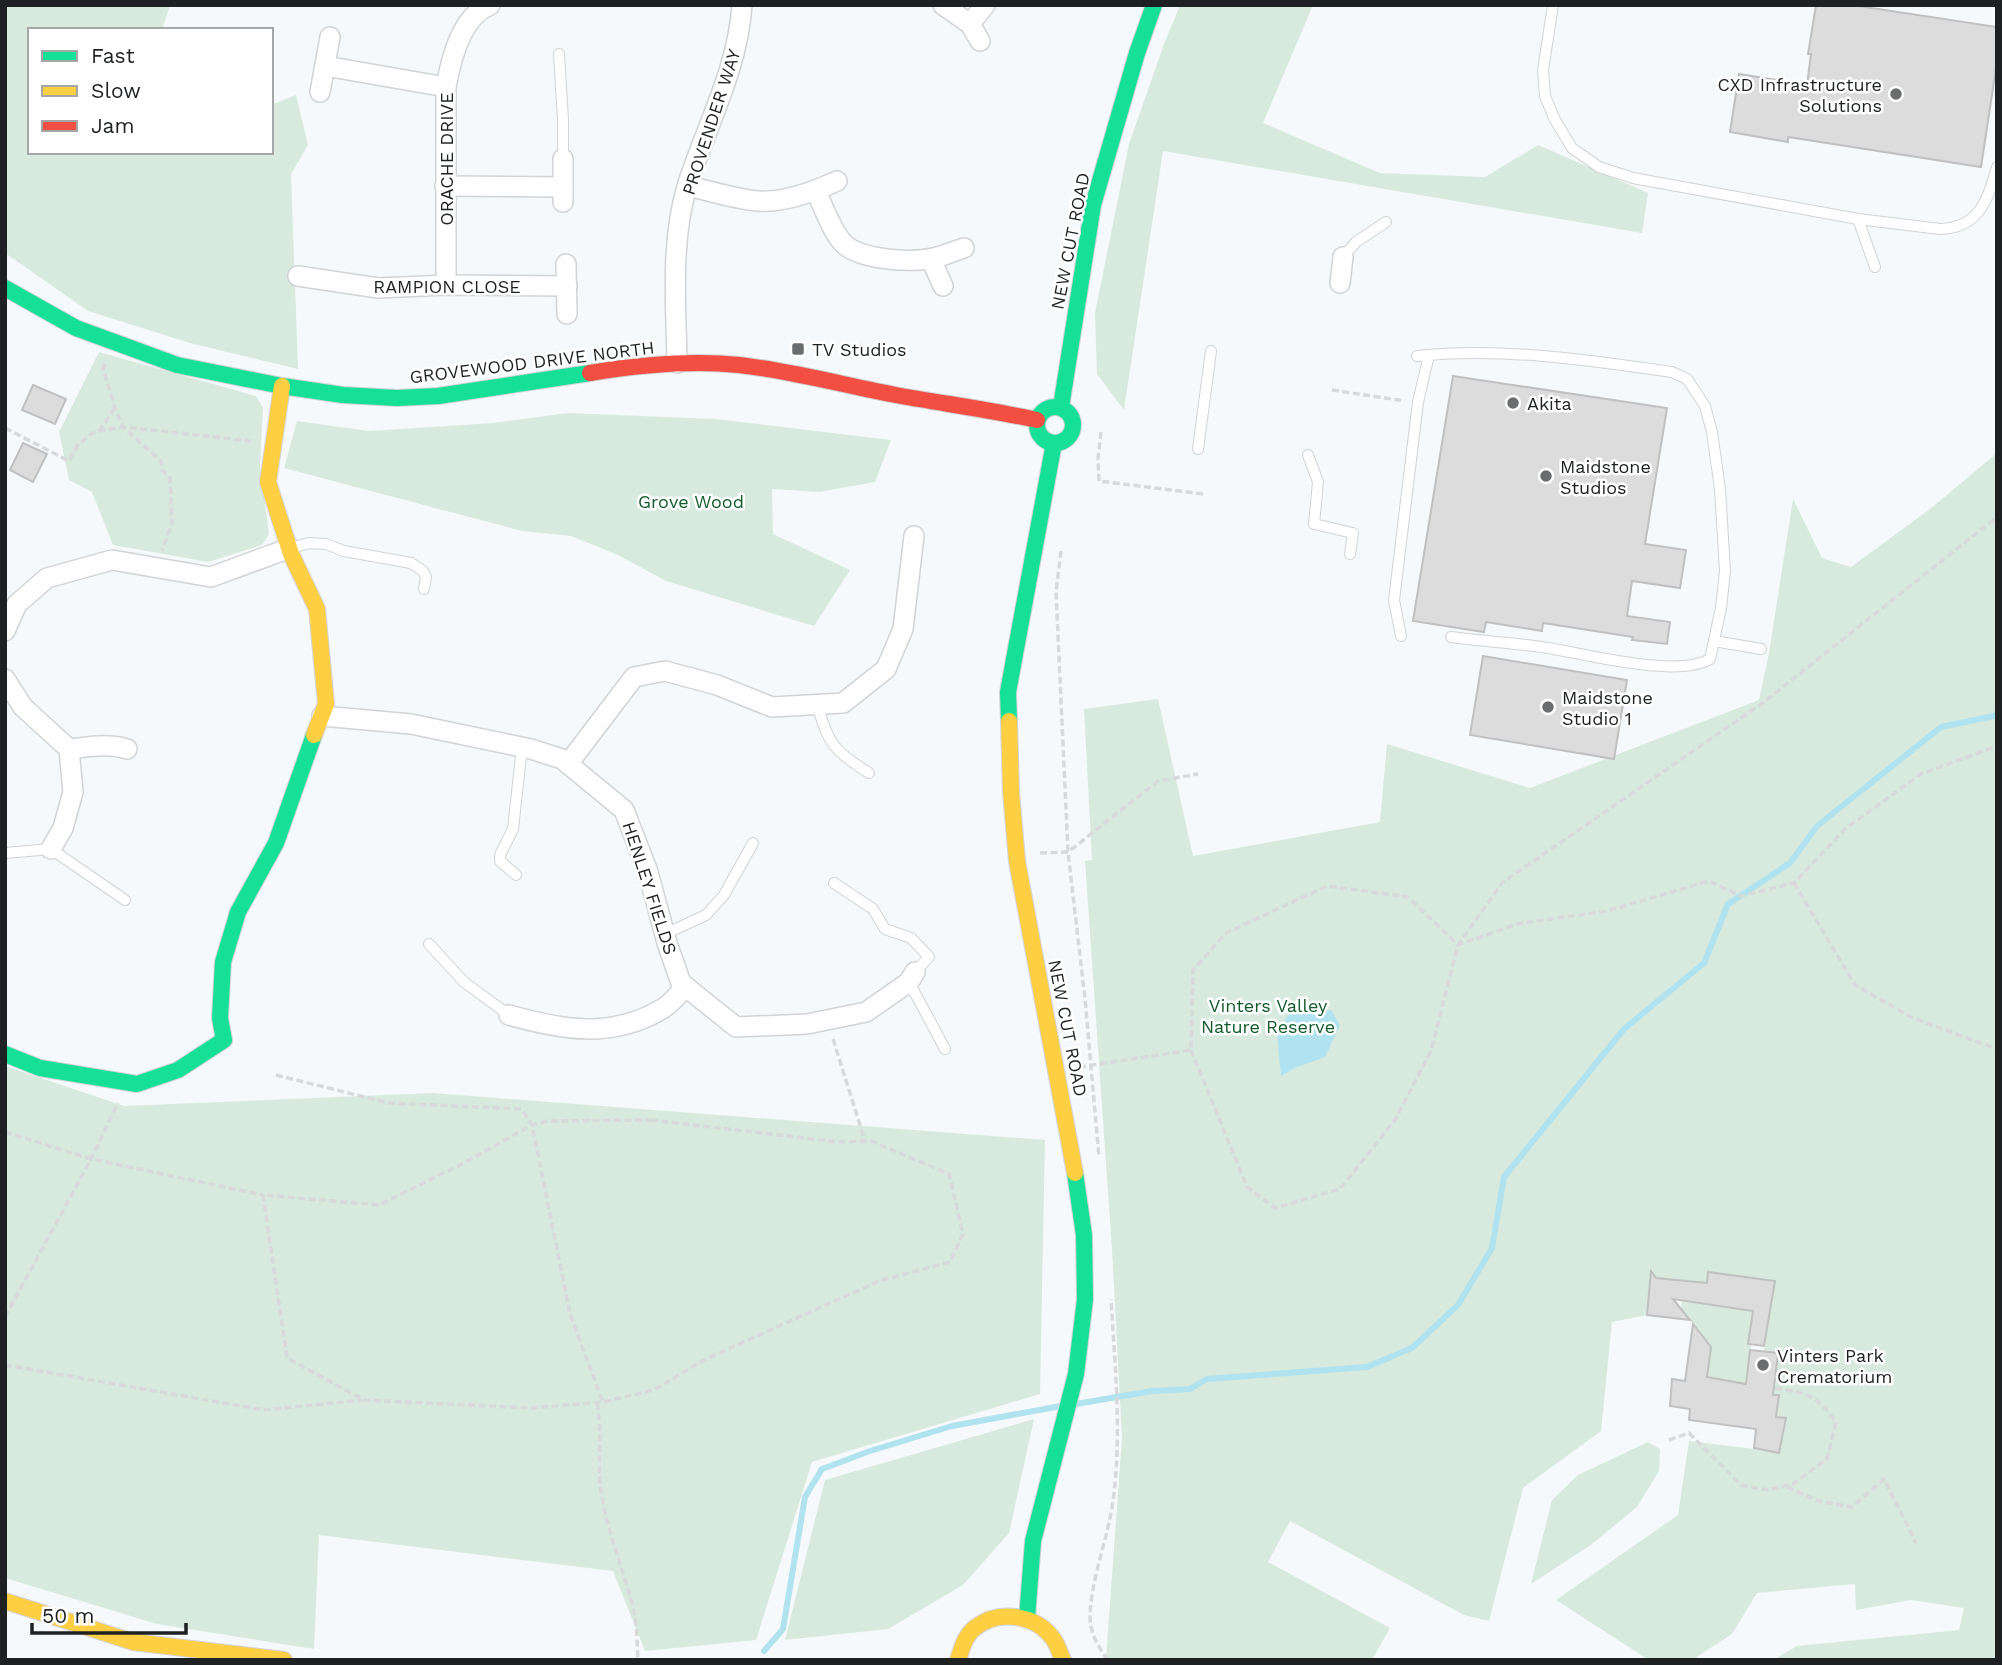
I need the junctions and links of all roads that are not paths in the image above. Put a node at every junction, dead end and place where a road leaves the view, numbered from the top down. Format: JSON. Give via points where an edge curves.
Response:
{"nodes":[{"id":1,"x":490,"y":5,"type":"edge"},
{"id":2,"x":741,"y":5,"type":"edge"},
{"id":3,"x":943,"y":5,"type":"edge"},
{"id":4,"x":985,"y":5,"type":"edge"},
{"id":5,"x":1154,"y":5,"type":"edge"},
{"id":6,"x":1553,"y":5,"type":"edge"},
{"id":7,"x":330,"y":37,"type":"dead end"},
{"id":8,"x":559,"y":54,"type":"dead end"},
{"id":9,"x":325,"y":66,"type":"junction"},
{"id":10,"x":446,"y":87,"type":"junction"},
{"id":11,"x":320,"y":92,"type":"dead end"},
{"id":12,"x":563,"y":159,"type":"joint"},
{"id":13,"x":1997,"y":167,"type":"edge"},
{"id":14,"x":837,"y":181,"type":"dead end"},
{"id":15,"x":445,"y":186,"type":"junction"},
{"id":16,"x":688,"y":186,"type":"junction"},
{"id":17,"x":816,"y":191,"type":"junction"},
{"id":18,"x":1858,"y":219,"type":"junction"},
{"id":19,"x":1386,"y":222,"type":"dead end"},
{"id":20,"x":964,"y":248,"type":"dead end"},
{"id":21,"x":1343,"y":257,"type":"joint"},
{"id":22,"x":932,"y":258,"type":"junction"},
{"id":23,"x":566,"y":264,"type":"dead end"},
{"id":24,"x":1875,"y":267,"type":"dead end"},
{"id":25,"x":298,"y":276,"type":"dead end"},
{"id":26,"x":1340,"y":283,"type":"dead end"},
{"id":27,"x":446,"y":285,"type":"junction"},
{"id":28,"x":566,"y":286,"type":"junction"},
{"id":29,"x":943,"y":286,"type":"dead end"},
{"id":30,"x":5,"y":288,"type":"edge"},
{"id":31,"x":567,"y":314,"type":"dead end"},
{"id":32,"x":1211,"y":351,"type":"dead end"},
{"id":33,"x":1429,"y":355,"type":"junction"},
{"id":34,"x":1417,"y":356,"type":"dead end"},
{"id":35,"x":677,"y":363,"type":"junction"},
{"id":36,"x":282,"y":386,"type":"junction"},
{"id":37,"x":1061,"y":407,"type":"junction"},
{"id":38,"x":1037,"y":420,"type":"junction"},
{"id":39,"x":1054,"y":443,"type":"junction"},
{"id":40,"x":1198,"y":449,"type":"dead end"},
{"id":41,"x":1308,"y":455,"type":"dead end"},
{"id":42,"x":915,"y":536,"type":"dead end"},
{"id":43,"x":290,"y":548,"type":"junction"},
{"id":44,"x":1350,"y":554,"type":"dead end"},
{"id":45,"x":424,"y":589,"type":"dead end"},
{"id":46,"x":5,"y":631,"type":"edge"},
{"id":47,"x":1401,"y":636,"type":"dead end"},
{"id":48,"x":1451,"y":637,"type":"dead end"},
{"id":49,"x":1714,"y":641,"type":"junction"},
{"id":50,"x":1760,"y":649,"type":"dead end"},
{"id":51,"x":5,"y":679,"type":"edge"},
{"id":52,"x":817,"y":704,"type":"junction"},
{"id":53,"x":322,"y":716,"type":"junction"},
{"id":54,"x":522,"y":747,"type":"junction"},
{"id":55,"x":127,"y":748,"type":"dead end"},
{"id":56,"x":69,"y":749,"type":"junction"},
{"id":57,"x":568,"y":764,"type":"junction"},
{"id":58,"x":869,"y":773,"type":"dead end"},
{"id":59,"x":753,"y":844,"type":"dead end"},
{"id":60,"x":51,"y":849,"type":"junction"},
{"id":61,"x":5,"y":853,"type":"edge"},
{"id":62,"x":516,"y":875,"type":"dead end"},
{"id":63,"x":834,"y":883,"type":"dead end"},
{"id":64,"x":125,"y":900,"type":"dead end"},
{"id":65,"x":665,"y":934,"type":"junction"},
{"id":66,"x":429,"y":944,"type":"dead end"},
{"id":67,"x":912,"y":977,"type":"junction"},
{"id":68,"x":686,"y":987,"type":"junction"},
{"id":69,"x":509,"y":1016,"type":"joint"},
{"id":70,"x":945,"y":1049,"type":"dead end"},
{"id":71,"x":5,"y":1054,"type":"edge"},
{"id":72,"x":5,"y":1601,"type":"edge"},
{"id":73,"x":1027,"y":1618,"type":"junction"},
{"id":74,"x":284,"y":1660,"type":"edge"},
{"id":75,"x":958,"y":1660,"type":"edge"},
{"id":76,"x":1063,"y":1660,"type":"edge"}],
"edges":[{"from":1,"to":10,"type":"street","name":"ORACHE DRIVE","via":[[464,27]]},
{"from":2,"to":16,"type":"street","name":"PROVENDER WAY","via":[[735,52]]},
{"from":3,"to":4,"type":"street","via":[[975,33]]},
{"from":5,"to":37,"type":"street","name":"NEW CUT ROAD","via":[[1093,205]]},
{"from":6,"to":18,"type":"lane","via":[[1543,70],[1545,96],[1572,148],[1598,167],[1633,178]]},
{"from":7,"to":9,"type":"street"},
{"from":8,"to":12,"type":"lane"},
{"from":9,"to":10,"type":"street"},
{"from":9,"to":11,"type":"street"},
{"from":10,"to":15,"type":"street","name":"ORACHE DRIVE"},
{"from":12,"to":15,"type":"street","via":[[563,195]]},
{"from":13,"to":18,"type":"lane","via":[[1983,205],[1971,220],[1954,229]]},
{"from":14,"to":17,"type":"street"},
{"from":15,"to":27,"type":"street","name":"ORACHE DRIVE"},
{"from":16,"to":17,"type":"street","via":[[758,201]]},
{"from":16,"to":35,"type":"street","name":"PROVENDER WAY","via":[[677,239]]},
{"from":17,"to":22,"type":"street","via":[[844,244],[864,256]]},
{"from":18,"to":24,"type":"lane"},
{"from":19,"to":21,"type":"lane"},
{"from":20,"to":22,"type":"street"},
{"from":21,"to":26,"type":"street"},
{"from":22,"to":29,"type":"street"},
{"from":23,"to":28,"type":"street"},
{"from":25,"to":27,"type":"street","name":"RAMPION CLOSE","via":[[328,273],[378,288]]},
{"from":27,"to":28,"type":"street","name":"RAMPION CLOSE"},
{"from":28,"to":31,"type":"street"},
{"from":30,"to":36,"type":"street","name":"GROVEWOOD DRIVE NORTH","via":[[76,328],[177,365]]},
{"from":32,"to":40,"type":"lane"},
{"from":33,"to":34,"type":"lane"},
{"from":33,"to":47,"type":"lane","via":[[1418,402],[1394,600]]},
{"from":33,"to":49,"type":"lane","via":[[1539,356],[1672,372],[1687,379],[1705,405],[1720,489],[1725,570]]},
{"from":35,"to":36,"type":"street","name":"GROVEWOOD DRIVE NORTH","via":[[438,396],[343,395]]},
{"from":35,"to":38,"type":"street","name":"GROVEWOOD DRIVE NORTH","via":[[789,373]]},
{"from":36,"to":43,"type":"street","via":[[268,482]]},
{"from":37,"to":38,"type":"street","via":[[1048,408]]},
{"from":37,"to":39,"type":"street","name":"NEW CUT ROAD","via":[[1070,414],[1073,428],[1066,440]]},
{"from":38,"to":39,"type":"street","via":[[1037,431]]},
{"from":39,"to":73,"type":"street","name":"NEW CUT ROAD","via":[[1008,692],[1011,792],[1016,854],[1076,1178],[1085,1299],[1076,1374],[1033,1541]]},
{"from":41,"to":44,"type":"lane","via":[[1318,482],[1314,524],[1353,533]]},
{"from":42,"to":52,"type":"street","via":[[903,629],[886,669],[843,703]]},
{"from":43,"to":45,"type":"lane","via":[[326,544],[411,563],[426,577]]},
{"from":43,"to":46,"type":"street","via":[[211,577],[112,560],[47,578],[17,604]]},
{"from":43,"to":53,"type":"street","via":[[317,609],[326,704]]},
{"from":48,"to":49,"type":"lane","via":[[1681,667],[1710,659]]},
{"from":49,"to":50,"type":"lane"},
{"from":51,"to":56,"type":"street","via":[[23,707]]},
{"from":52,"to":57,"type":"street","via":[[772,707],[665,671],[634,677]]},
{"from":52,"to":58,"type":"lane","via":[[839,753]]},
{"from":53,"to":54,"type":"street","name":"HENLEY FIELDS","via":[[411,724]]},
{"from":53,"to":71,"type":"street","via":[[276,842],[238,912],[230,937],[222,973],[224,1040],[178,1070],[137,1084],[40,1068]]},
{"from":54,"to":57,"type":"street","name":"HENLEY FIELDS"},
{"from":54,"to":62,"type":"lane","via":[[513,829],[500,855],[500,862]]},
{"from":55,"to":56,"type":"street"},
{"from":56,"to":60,"type":"street","via":[[73,792],[63,828]]},
{"from":57,"to":65,"type":"street","name":"HENLEY FIELDS","via":[[624,810]]},
{"from":59,"to":65,"type":"lane","via":[[724,895],[706,915]]},
{"from":60,"to":61,"type":"lane"},
{"from":60,"to":64,"type":"lane"},
{"from":63,"to":67,"type":"lane","via":[[873,909],[885,929],[911,938],[929,957]]},
{"from":65,"to":68,"type":"street","name":"HENLEY FIELDS"},
{"from":66,"to":69,"type":"lane","via":[[464,982]]},
{"from":67,"to":68,"type":"street","name":"HENLEY FIELDS","via":[[866,1012],[807,1024],[736,1027]]},
{"from":67,"to":70,"type":"lane"},
{"from":68,"to":69,"type":"street","via":[[664,1008],[630,1025],[590,1030]]},
{"from":72,"to":74,"type":"street","via":[[133,1642]]},
{"from":73,"to":75,"type":"street","via":[[1010,1615],[978,1626],[966,1639]]},
{"from":73,"to":76,"type":"street","via":[[1050,1633]]}]}
